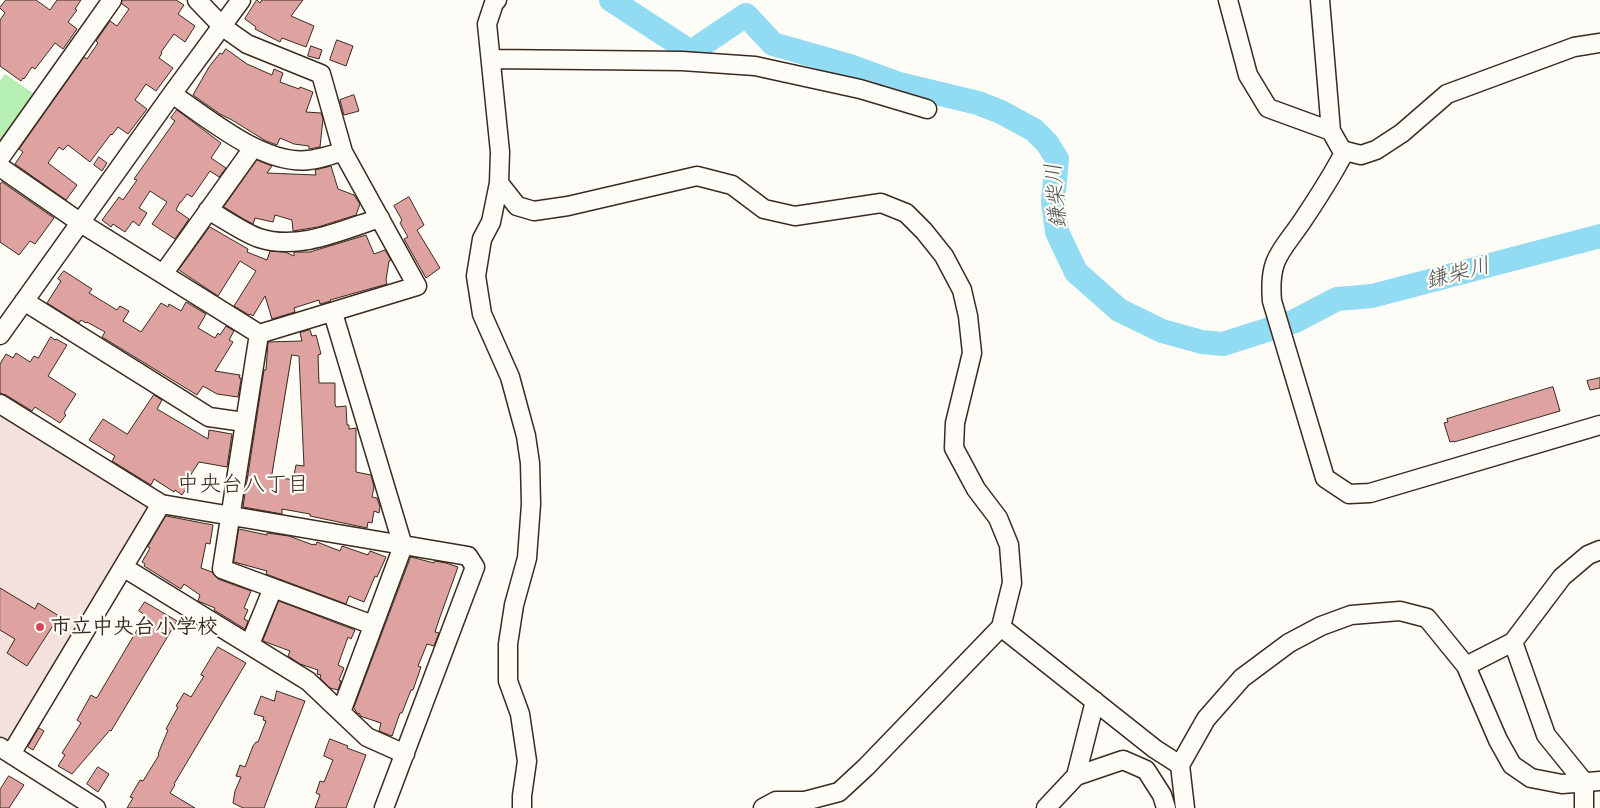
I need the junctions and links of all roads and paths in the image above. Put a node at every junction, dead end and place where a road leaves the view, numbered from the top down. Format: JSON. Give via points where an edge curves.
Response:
{"nodes":[{"id":1,"x":112,"y":0,"type":"edge"},
{"id":2,"x":197,"y":0,"type":"edge"},
{"id":3,"x":241,"y":0,"type":"edge"},
{"id":4,"x":497,"y":0,"type":"edge"},
{"id":5,"x":1228,"y":0,"type":"edge"},
{"id":6,"x":1320,"y":0,"type":"edge"},
{"id":7,"x":223,"y":27,"type":"junction"},
{"id":8,"x":1600,"y":42,"type":"edge"},
{"id":9,"x":491,"y":59,"type":"junction"},
{"id":10,"x":172,"y":94,"type":"junction"},
{"id":11,"x":927,"y":109,"type":"dead end"},
{"id":12,"x":1330,"y":131,"type":"junction"},
{"id":13,"x":252,"y":148,"type":"junction"},
{"id":14,"x":1345,"y":151,"type":"junction"},
{"id":15,"x":343,"y":152,"type":"junction"},
{"id":16,"x":0,"y":158,"type":"edge"},
{"id":17,"x":0,"y":167,"type":"edge"},
{"id":18,"x":499,"y":183,"type":"junction"},
{"id":19,"x":208,"y":210,"type":"junction"},
{"id":20,"x":380,"y":218,"type":"junction"},
{"id":21,"x":81,"y":223,"type":"junction"},
{"id":22,"x":163,"y":274,"type":"junction"},
{"id":23,"x":24,"y":301,"type":"junction"},
{"id":24,"x":333,"y":313,"type":"junction"},
{"id":25,"x":260,"y":334,"type":"junction"},
{"id":26,"x":0,"y":335,"type":"edge"},
{"id":27,"x":0,"y":404,"type":"edge"},
{"id":28,"x":244,"y":422,"type":"junction"},
{"id":29,"x":1600,"y":424,"type":"edge"},
{"id":30,"x":160,"y":504,"type":"junction"},
{"id":31,"x":230,"y":516,"type":"junction"},
{"id":32,"x":403,"y":546,"type":"junction"},
{"id":33,"x":1600,"y":550,"type":"edge"},
{"id":34,"x":122,"y":567,"type":"junction"},
{"id":35,"x":273,"y":588,"type":"junction"},
{"id":36,"x":373,"y":626,"type":"junction"},
{"id":37,"x":1001,"y":627,"type":"junction"},
{"id":38,"x":1513,"y":642,"type":"junction"},
{"id":39,"x":250,"y":644,"type":"junction"},
{"id":40,"x":1466,"y":666,"type":"junction"},
{"id":41,"x":1095,"y":701,"type":"junction"},
{"id":42,"x":341,"y":712,"type":"junction"},
{"id":43,"x":6,"y":750,"type":"edge"},
{"id":44,"x":405,"y":754,"type":"junction"},
{"id":45,"x":1180,"y":765,"type":"junction"},
{"id":46,"x":1076,"y":776,"type":"junction"},
{"id":47,"x":1592,"y":782,"type":"edge"},
{"id":48,"x":96,"y":808,"type":"edge"},
{"id":49,"x":384,"y":808,"type":"edge"},
{"id":50,"x":522,"y":808,"type":"edge"},
{"id":51,"x":763,"y":808,"type":"edge"},
{"id":52,"x":1046,"y":808,"type":"edge"},
{"id":53,"x":1166,"y":808,"type":"edge"},
{"id":54,"x":1185,"y":808,"type":"edge"},
{"id":55,"x":1584,"y":808,"type":"edge"}],
"edges":[{"from":1,"to":16,"type":"street"},
{"from":2,"to":7,"type":"street"},
{"from":3,"to":7,"type":"street"},
{"from":4,"to":9,"type":"street","via":[[487,24]]},
{"from":5,"to":12,"type":"street","via":[[1248,75],[1268,108]]},
{"from":6,"to":12,"type":"street"},
{"from":7,"to":10,"type":"street"},
{"from":7,"to":15,"type":"street","via":[[247,44],[321,74]]},
{"from":8,"to":14,"type":"street","via":[[1574,48],[1447,94],[1402,133],[1376,150],[1361,155]]},
{"from":9,"to":11,"type":"street","via":[[682,61],[756,66],[860,89]]},
{"from":9,"to":18,"type":"street","via":[[500,152]]},
{"from":10,"to":13,"type":"street"},
{"from":10,"to":21,"type":"street"},
{"from":12,"to":14,"type":"street"},
{"from":13,"to":15,"type":"street","via":[[282,158],[308,160]]},
{"from":13,"to":19,"type":"street"},
{"from":14,"to":29,"type":"street","via":[[1278,255],[1271,287],[1282,337],[1325,478],[1349,494],[1370,493]]},
{"from":15,"to":20,"type":"street"},
{"from":17,"to":21,"type":"street"},
{"from":18,"to":37,"type":"street","via":[[518,206],[534,211],[697,176],[732,185],[764,209],[795,216],[881,203],[906,214],[944,256],[962,290],[968,316],[972,353],[955,423],[954,448],[976,489],[998,518],[1009,545],[1012,583]]},
{"from":18,"to":50,"type":"street","via":[[491,222],[482,239],[476,276],[482,314],[510,377],[530,463],[527,558],[514,605],[508,644],[508,681],[520,714],[527,761]]},
{"from":19,"to":20,"type":"street","via":[[258,238],[282,243],[304,242]]},
{"from":19,"to":22,"type":"street"},
{"from":20,"to":24,"type":"street","via":[[417,286]]},
{"from":21,"to":22,"type":"street"},
{"from":21,"to":23,"type":"street"},
{"from":22,"to":25,"type":"street"},
{"from":23,"to":26,"type":"street"},
{"from":23,"to":28,"type":"street","via":[[209,417]]},
{"from":24,"to":25,"type":"street"},
{"from":24,"to":32,"type":"street"},
{"from":25,"to":28,"type":"street"},
{"from":27,"to":30,"type":"street"},
{"from":28,"to":31,"type":"street"},
{"from":30,"to":31,"type":"street"},
{"from":30,"to":34,"type":"street"},
{"from":31,"to":32,"type":"street"},
{"from":31,"to":35,"type":"street","via":[[222,569]]},
{"from":32,"to":36,"type":"street"},
{"from":32,"to":44,"type":"street","via":[[468,556],[475,567]]},
{"from":33,"to":38,"type":"street","via":[[1588,555],[1562,577]]},
{"from":34,"to":39,"type":"street"},
{"from":34,"to":43,"type":"street"},
{"from":35,"to":36,"type":"street"},
{"from":35,"to":39,"type":"street"},
{"from":36,"to":42,"type":"street"},
{"from":37,"to":41,"type":"street"},
{"from":37,"to":51,"type":"street","via":[[839,792],[805,801],[776,801]]},
{"from":38,"to":40,"type":"street"},
{"from":38,"to":47,"type":"street","via":[[1546,735]]},
{"from":39,"to":42,"type":"street","via":[[308,680]]},
{"from":40,"to":45,"type":"street","via":[[1427,618],[1400,611],[1351,615],[1289,643],[1242,678],[1206,719]]},
{"from":40,"to":47,"type":"street","via":[[1512,765],[1531,778],[1562,784]]},
{"from":41,"to":45,"type":"street","via":[[1154,749]]},
{"from":41,"to":46,"type":"street"},
{"from":42,"to":44,"type":"street","via":[[367,737]]},
{"from":43,"to":48,"type":"street"},
{"from":44,"to":49,"type":"street"},
{"from":45,"to":54,"type":"street"},
{"from":46,"to":52,"type":"street"},
{"from":46,"to":53,"type":"street","via":[[1123,760],[1146,770],[1162,795]]},
{"from":47,"to":55,"type":"street"}]}
